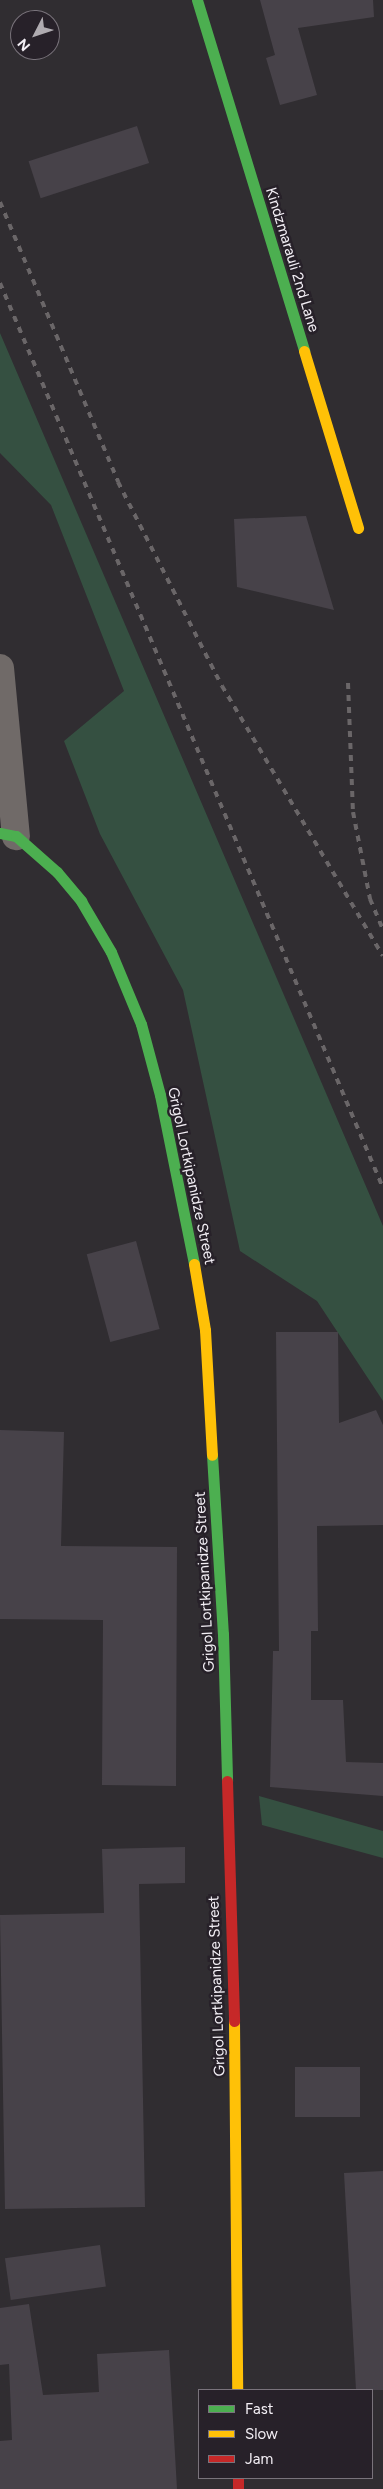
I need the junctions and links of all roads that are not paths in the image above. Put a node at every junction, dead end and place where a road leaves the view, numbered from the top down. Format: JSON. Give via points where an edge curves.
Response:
{"nodes":[{"id":1,"x":197,"y":0,"type":"edge"},
{"id":2,"x":358,"y":528,"type":"dead end"},
{"id":3,"x":0,"y":668,"type":"edge"},
{"id":4,"x":8,"y":835,"type":"edge"},
{"id":5,"x":238,"y":2389,"type":"edge"}],
"edges":[{"from":1,"to":2,"type":"street","name":"Kindzmarauli 2nd Lane"},
{"from":3,"to":4,"type":"street"},
{"from":4,"to":5,"type":"street","name":"Grigol Lortkipanidze Street","via":[[57,872],[81,901],[111,952],[141,1024],[160,1095],[190,1236],[205,1330],[223,1634],[234,2035]]}]}
